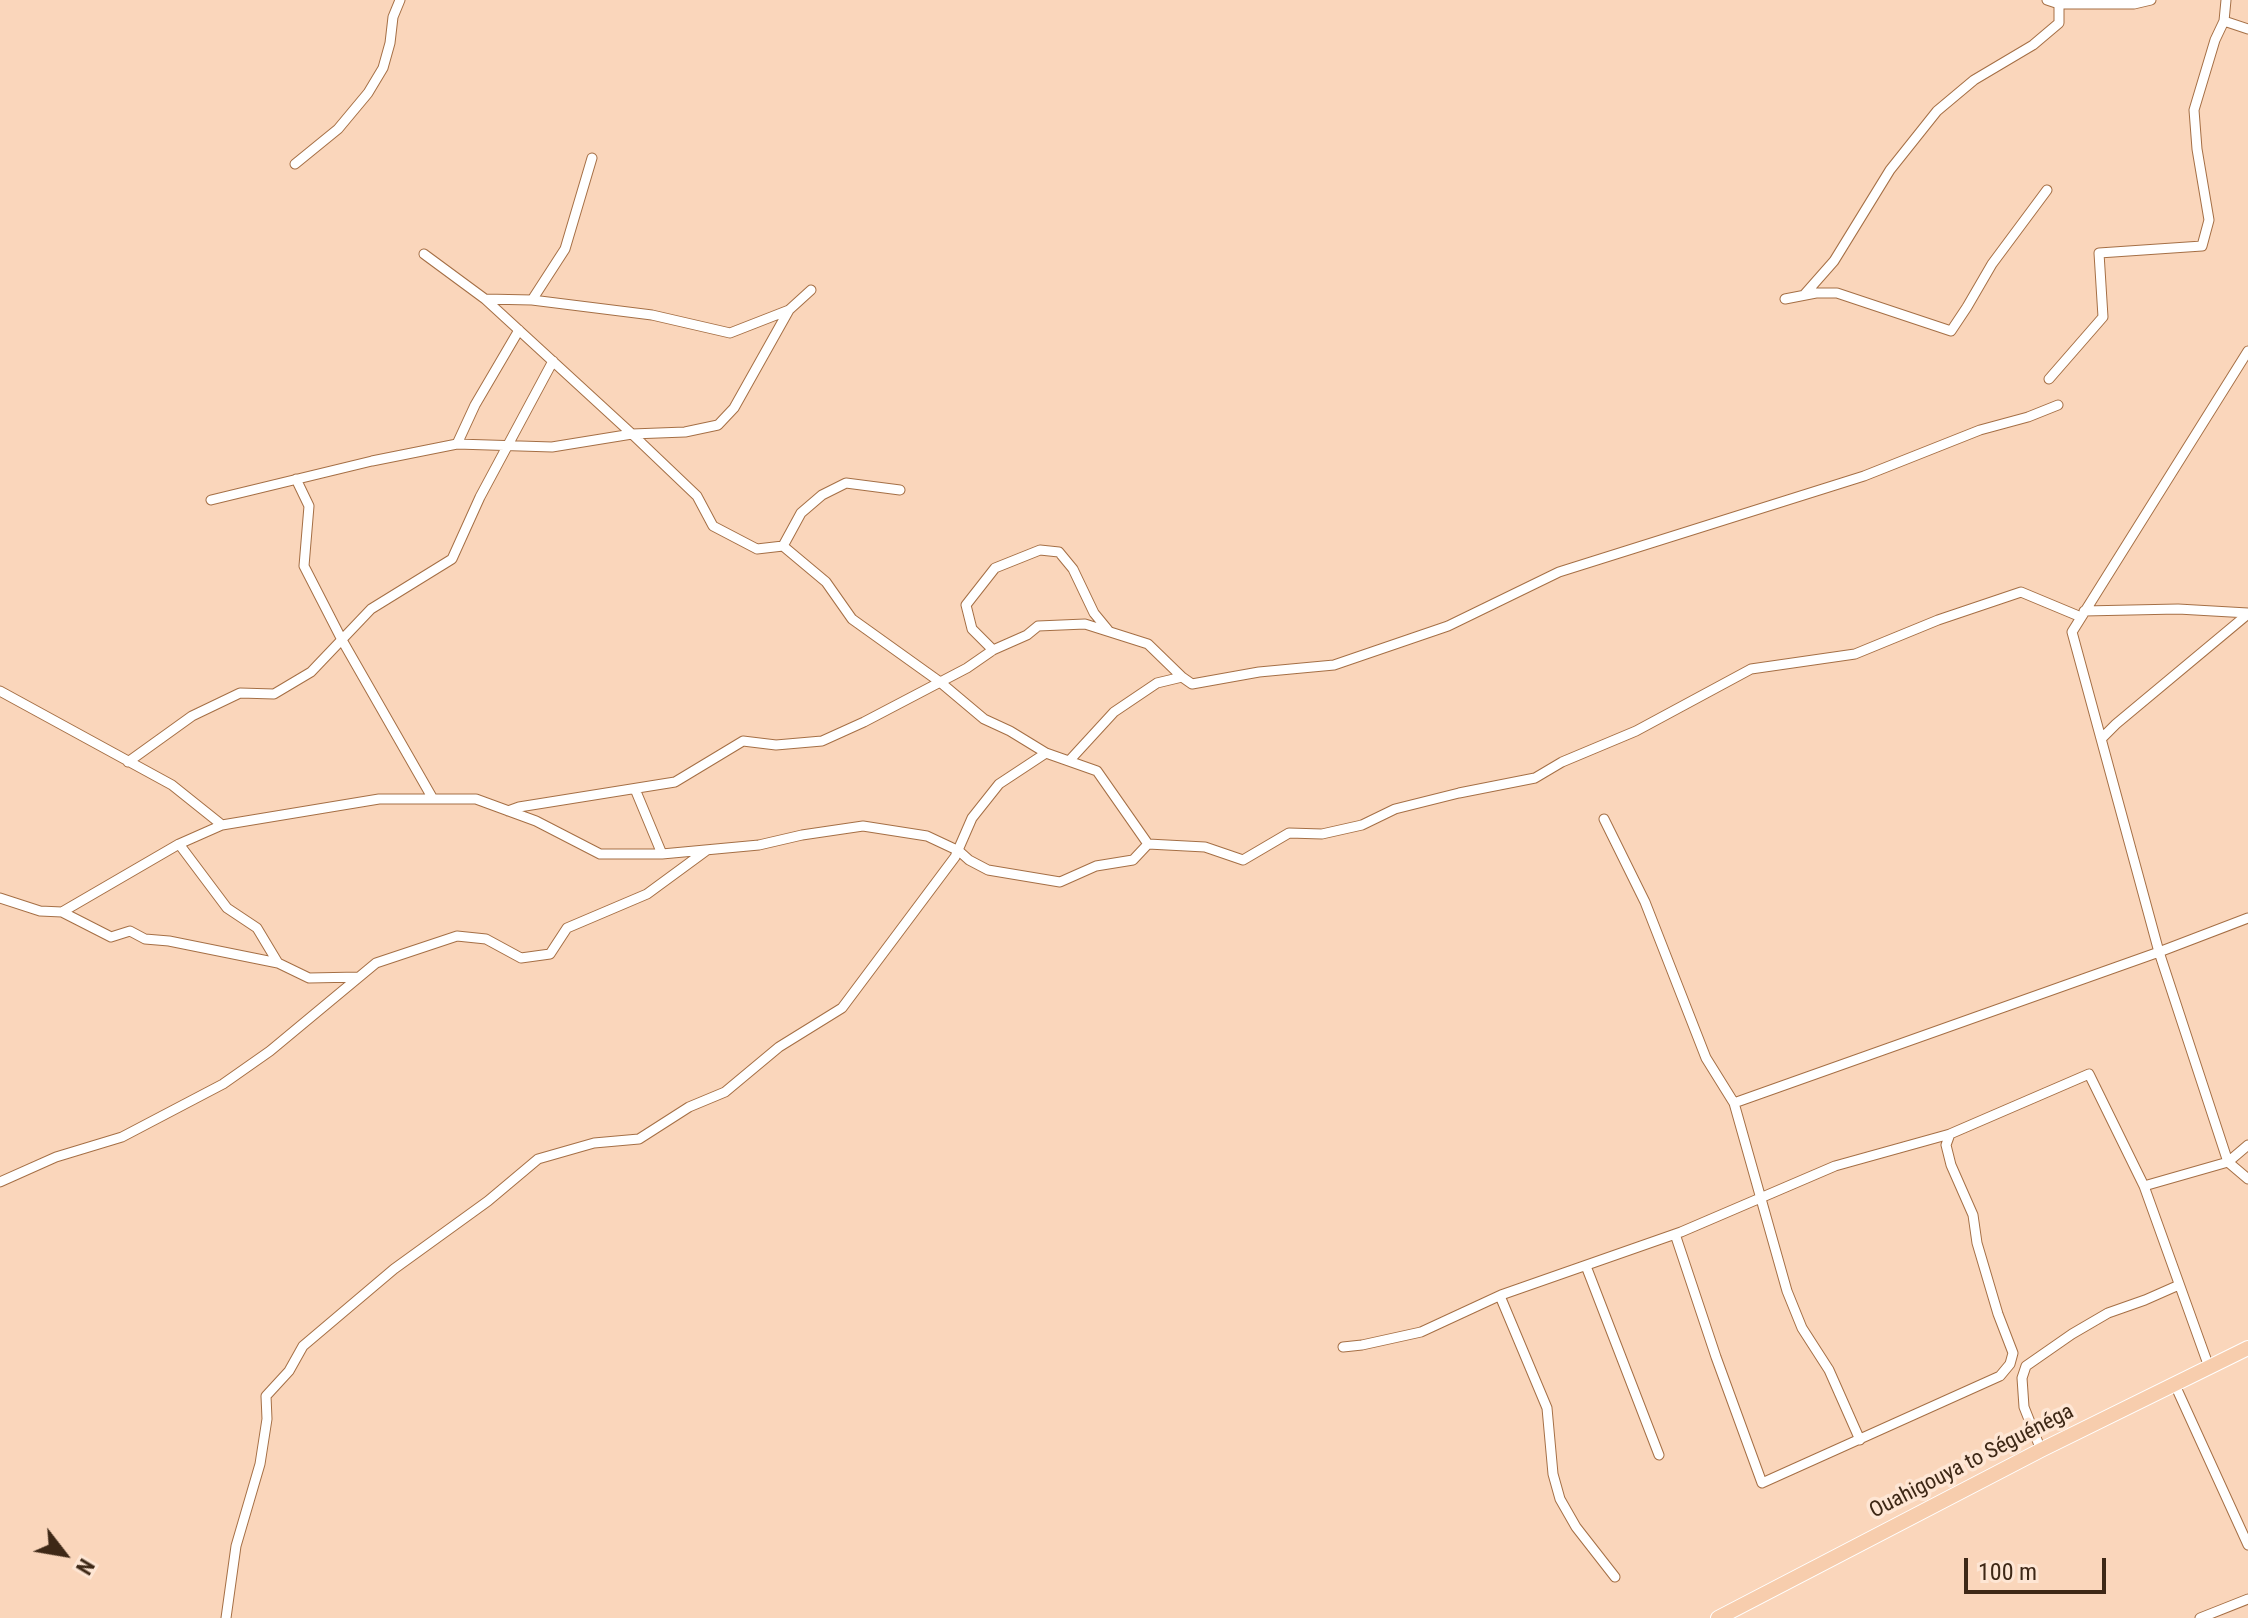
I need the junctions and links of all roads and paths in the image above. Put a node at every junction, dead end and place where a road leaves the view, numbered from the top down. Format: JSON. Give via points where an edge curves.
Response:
{"nodes":[{"id":1,"x":400,"y":0,"type":"edge"},
{"id":2,"x":2047,"y":0,"type":"edge"},
{"id":3,"x":2151,"y":0,"type":"edge"},
{"id":4,"x":2226,"y":0,"type":"edge"},
{"id":5,"x":2134,"y":2,"type":"edge"},
{"id":6,"x":2059,"y":4,"type":"junction"},
{"id":7,"x":2224,"y":21,"type":"junction"},
{"id":8,"x":2248,"y":29,"type":"edge"},
{"id":9,"x":592,"y":158,"type":"dead end"},
{"id":10,"x":295,"y":164,"type":"dead end"},
{"id":11,"x":2047,"y":190,"type":"dead end"},
{"id":12,"x":424,"y":254,"type":"dead end"},
{"id":13,"x":811,"y":290,"type":"dead end"},
{"id":14,"x":1804,"y":295,"type":"junction"},
{"id":15,"x":485,"y":299,"type":"junction"},
{"id":16,"x":1785,"y":299,"type":"dead end"},
{"id":17,"x":532,"y":300,"type":"junction"},
{"id":18,"x":789,"y":310,"type":"junction"},
{"id":19,"x":519,"y":330,"type":"junction"},
{"id":20,"x":2248,"y":351,"type":"edge"},
{"id":21,"x":553,"y":361,"type":"junction"},
{"id":22,"x":2049,"y":379,"type":"dead end"},
{"id":23,"x":2058,"y":405,"type":"dead end"},
{"id":24,"x":632,"y":434,"type":"junction"},
{"id":25,"x":457,"y":444,"type":"junction"},
{"id":26,"x":508,"y":446,"type":"junction"},
{"id":27,"x":296,"y":479,"type":"junction"},
{"id":28,"x":900,"y":490,"type":"dead end"},
{"id":29,"x":211,"y":500,"type":"dead end"},
{"id":30,"x":783,"y":546,"type":"junction"},
{"id":31,"x":2248,"y":613,"type":"edge"},
{"id":32,"x":2082,"y":614,"type":"junction"},
{"id":33,"x":1111,"y":633,"type":"junction"},
{"id":34,"x":342,"y":640,"type":"junction"},
{"id":35,"x":993,"y":650,"type":"junction"},
{"id":36,"x":1182,"y":677,"type":"junction"},
{"id":37,"x":940,"y":682,"type":"junction"},
{"id":38,"x":0,"y":691,"type":"edge"},
{"id":39,"x":2102,"y":738,"type":"junction"},
{"id":40,"x":1046,"y":753,"type":"junction"},
{"id":41,"x":1069,"y":761,"type":"junction"},
{"id":42,"x":128,"y":762,"type":"junction"},
{"id":43,"x":635,"y":789,"type":"junction"},
{"id":44,"x":433,"y":799,"type":"junction"},
{"id":45,"x":508,"y":811,"type":"junction"},
{"id":46,"x":1604,"y":819,"type":"dead end"},
{"id":47,"x":222,"y":825,"type":"junction"},
{"id":48,"x":179,"y":844,"type":"junction"},
{"id":49,"x":1148,"y":844,"type":"junction"},
{"id":50,"x":707,"y":850,"type":"junction"},
{"id":51,"x":959,"y":851,"type":"junction"},
{"id":52,"x":662,"y":854,"type":"junction"},
{"id":53,"x":0,"y":898,"type":"edge"},
{"id":54,"x":62,"y":912,"type":"junction"},
{"id":55,"x":2248,"y":918,"type":"edge"},
{"id":56,"x":2159,"y":952,"type":"junction"},
{"id":57,"x":278,"y":963,"type":"junction"},
{"id":58,"x":359,"y":977,"type":"junction"},
{"id":59,"x":1734,"y":1103,"type":"junction"},
{"id":60,"x":1950,"y":1134,"type":"junction"},
{"id":61,"x":2248,"y":1145,"type":"edge"},
{"id":62,"x":2228,"y":1162,"type":"junction"},
{"id":63,"x":2248,"y":1179,"type":"edge"},
{"id":64,"x":0,"y":1182,"type":"edge"},
{"id":65,"x":2144,"y":1186,"type":"junction"},
{"id":66,"x":1760,"y":1199,"type":"junction"},
{"id":67,"x":1675,"y":1234,"type":"junction"},
{"id":68,"x":1586,"y":1266,"type":"junction"},
{"id":69,"x":2179,"y":1285,"type":"junction"},
{"id":70,"x":1500,"y":1296,"type":"junction"},
{"id":71,"x":1343,"y":1347,"type":"dead end"},
{"id":72,"x":2248,"y":1348,"type":"edge"},
{"id":73,"x":2010,"y":1364,"type":"junction"},
{"id":74,"x":2209,"y":1367,"type":"junction"},
{"id":75,"x":2022,"y":1378,"type":"junction"},
{"id":76,"x":2175,"y":1385,"type":"junction"},
{"id":77,"x":1860,"y":1440,"type":"junction"},
{"id":78,"x":2041,"y":1450,"type":"junction"},
{"id":79,"x":1659,"y":1455,"type":"dead end"},
{"id":80,"x":2248,"y":1545,"type":"edge"},
{"id":81,"x":1615,"y":1577,"type":"dead end"},
{"id":82,"x":2248,"y":1599,"type":"edge"},
{"id":83,"x":226,"y":1618,"type":"edge"},
{"id":84,"x":1718,"y":1618,"type":"edge"},
{"id":85,"x":2200,"y":1618,"type":"edge"}],
"edges":[{"from":1,"to":10,"type":"street","via":[[383,68],[368,93],[338,129]]},
{"from":2,"to":6,"type":"street"},
{"from":3,"to":5,"type":"street"},
{"from":4,"to":7,"type":"street"},
{"from":5,"to":6,"type":"street"},
{"from":6,"to":14,"type":"street","via":[[2059,23],[1937,111],[1890,170],[1834,261]]},
{"from":7,"to":8,"type":"street"},
{"from":7,"to":22,"type":"street","via":[[2194,110],[2209,220],[2202,246],[2099,253],[2103,317]]},
{"from":9,"to":17,"type":"street","via":[[565,249]]},
{"from":11,"to":14,"type":"street","via":[[1951,331],[1837,293]]},
{"from":12,"to":15,"type":"street"},
{"from":13,"to":18,"type":"street"},
{"from":14,"to":16,"type":"street"},
{"from":15,"to":17,"type":"street"},
{"from":15,"to":19,"type":"street"},
{"from":17,"to":18,"type":"street","via":[[652,315],[730,333]]},
{"from":18,"to":24,"type":"street","via":[[734,408],[718,425]]},
{"from":19,"to":21,"type":"street"},
{"from":19,"to":25,"type":"street"},
{"from":20,"to":32,"type":"street"},
{"from":21,"to":24,"type":"street"},
{"from":21,"to":26,"type":"street"},
{"from":23,"to":36,"type":"street","via":[[1864,476],[1559,572],[1448,626],[1334,665],[1192,684]]},
{"from":24,"to":26,"type":"street","via":[[552,447]]},
{"from":24,"to":30,"type":"street","via":[[697,496],[713,526],[757,549]]},
{"from":25,"to":26,"type":"street"},
{"from":25,"to":27,"type":"street"},
{"from":26,"to":34,"type":"street","via":[[452,559],[371,609]]},
{"from":27,"to":29,"type":"street"},
{"from":27,"to":34,"type":"street","via":[[309,506],[304,566]]},
{"from":28,"to":30,"type":"street","via":[[846,483],[801,513]]},
{"from":30,"to":37,"type":"street","via":[[826,582],[852,619]]},
{"from":31,"to":32,"type":"street","via":[[2178,609]]},
{"from":31,"to":39,"type":"street"},
{"from":32,"to":39,"type":"street","via":[[2072,632]]},
{"from":32,"to":49,"type":"street","via":[[2021,592],[1855,654],[1751,669],[1535,778],[1395,809],[1362,825],[1322,834],[1289,833],[1243,860],[1205,847]]},
{"from":33,"to":35,"type":"street","via":[[1085,624],[1038,626]]},
{"from":33,"to":35,"type":"street","via":[[1059,552],[1040,550],[995,568],[966,605],[972,629]]},
{"from":33,"to":36,"type":"street","via":[[1148,644]]},
{"from":34,"to":42,"type":"street","via":[[311,672],[274,694],[240,693],[192,716]]},
{"from":34,"to":44,"type":"street"},
{"from":35,"to":37,"type":"street"},
{"from":36,"to":41,"type":"street","via":[[1157,683],[1114,712]]},
{"from":37,"to":40,"type":"street","via":[[984,719]]},
{"from":37,"to":43,"type":"street","via":[[822,741],[743,741],[675,782]]},
{"from":38,"to":42,"type":"street"},
{"from":39,"to":56,"type":"street"},
{"from":40,"to":41,"type":"street"},
{"from":40,"to":51,"type":"street","via":[[999,784],[972,818]]},
{"from":41,"to":49,"type":"street","via":[[1097,771]]},
{"from":42,"to":47,"type":"street","via":[[172,785]]},
{"from":43,"to":45,"type":"street"},
{"from":43,"to":52,"type":"street"},
{"from":44,"to":45,"type":"street","via":[[476,799]]},
{"from":44,"to":47,"type":"street","via":[[379,799]]},
{"from":45,"to":52,"type":"street","via":[[600,854]]},
{"from":46,"to":59,"type":"street","via":[[1645,902],[1706,1058]]},
{"from":47,"to":48,"type":"street"},
{"from":48,"to":54,"type":"street"},
{"from":48,"to":57,"type":"street","via":[[227,908],[257,928]]},
{"from":49,"to":51,"type":"street","via":[[1133,860],[1096,866],[1060,882],[988,870]]},
{"from":50,"to":51,"type":"street","via":[[863,826],[927,836]]},
{"from":50,"to":52,"type":"street"},
{"from":50,"to":58,"type":"street","via":[[647,894],[567,928],[550,954],[521,958],[486,939],[457,936],[376,963]]},
{"from":51,"to":83,"type":"street","via":[[842,1008],[779,1047],[725,1092],[689,1107],[639,1139],[594,1143],[538,1159],[303,1346],[266,1396],[260,1464],[236,1546]]},
{"from":53,"to":54,"type":"street"},
{"from":54,"to":57,"type":"street","via":[[111,937],[130,931],[145,939]]},
{"from":55,"to":56,"type":"street"},
{"from":56,"to":59,"type":"street"},
{"from":56,"to":62,"type":"street"},
{"from":57,"to":58,"type":"street","via":[[309,978]]},
{"from":58,"to":64,"type":"street","via":[[223,1084],[122,1137],[56,1157]]},
{"from":59,"to":66,"type":"street"},
{"from":60,"to":65,"type":"street","via":[[2089,1074]]},
{"from":60,"to":66,"type":"street","via":[[1835,1166]]},
{"from":60,"to":73,"type":"street","via":[[1946,1145],[1951,1165],[1973,1215],[2013,1353]]},
{"from":61,"to":62,"type":"street"},
{"from":62,"to":63,"type":"street"},
{"from":62,"to":65,"type":"street"},
{"from":65,"to":69,"type":"street"},
{"from":66,"to":67,"type":"street"},
{"from":66,"to":77,"type":"street","via":[[1802,1328],[1829,1370]]},
{"from":67,"to":68,"type":"street"},
{"from":67,"to":77,"type":"street","via":[[1762,1483]]},
{"from":68,"to":70,"type":"street"},
{"from":68,"to":79,"type":"street"},
{"from":69,"to":74,"type":"street"},
{"from":69,"to":75,"type":"street","via":[[2108,1313],[2072,1334],[2026,1366]]},
{"from":70,"to":71,"type":"street","via":[[1421,1332]]},
{"from":70,"to":81,"type":"street","via":[[1547,1408],[1560,1499]]},
{"from":72,"to":74,"type":"main road","name":"Ouahigouya to Séguénéga"},
{"from":73,"to":75,"type":"street"},
{"from":73,"to":77,"type":"street","via":[[2000,1376]]},
{"from":74,"to":76,"type":"main road","name":"Ouahigouya to Séguénéga"},
{"from":75,"to":78,"type":"street","via":[[2024,1407]]},
{"from":76,"to":78,"type":"main road","name":"Ouahigouya to Séguénéga"},
{"from":76,"to":80,"type":"street"},
{"from":78,"to":84,"type":"main road","name":"Ouahigouya to Séguénéga"},
{"from":82,"to":85,"type":"street"}]}
